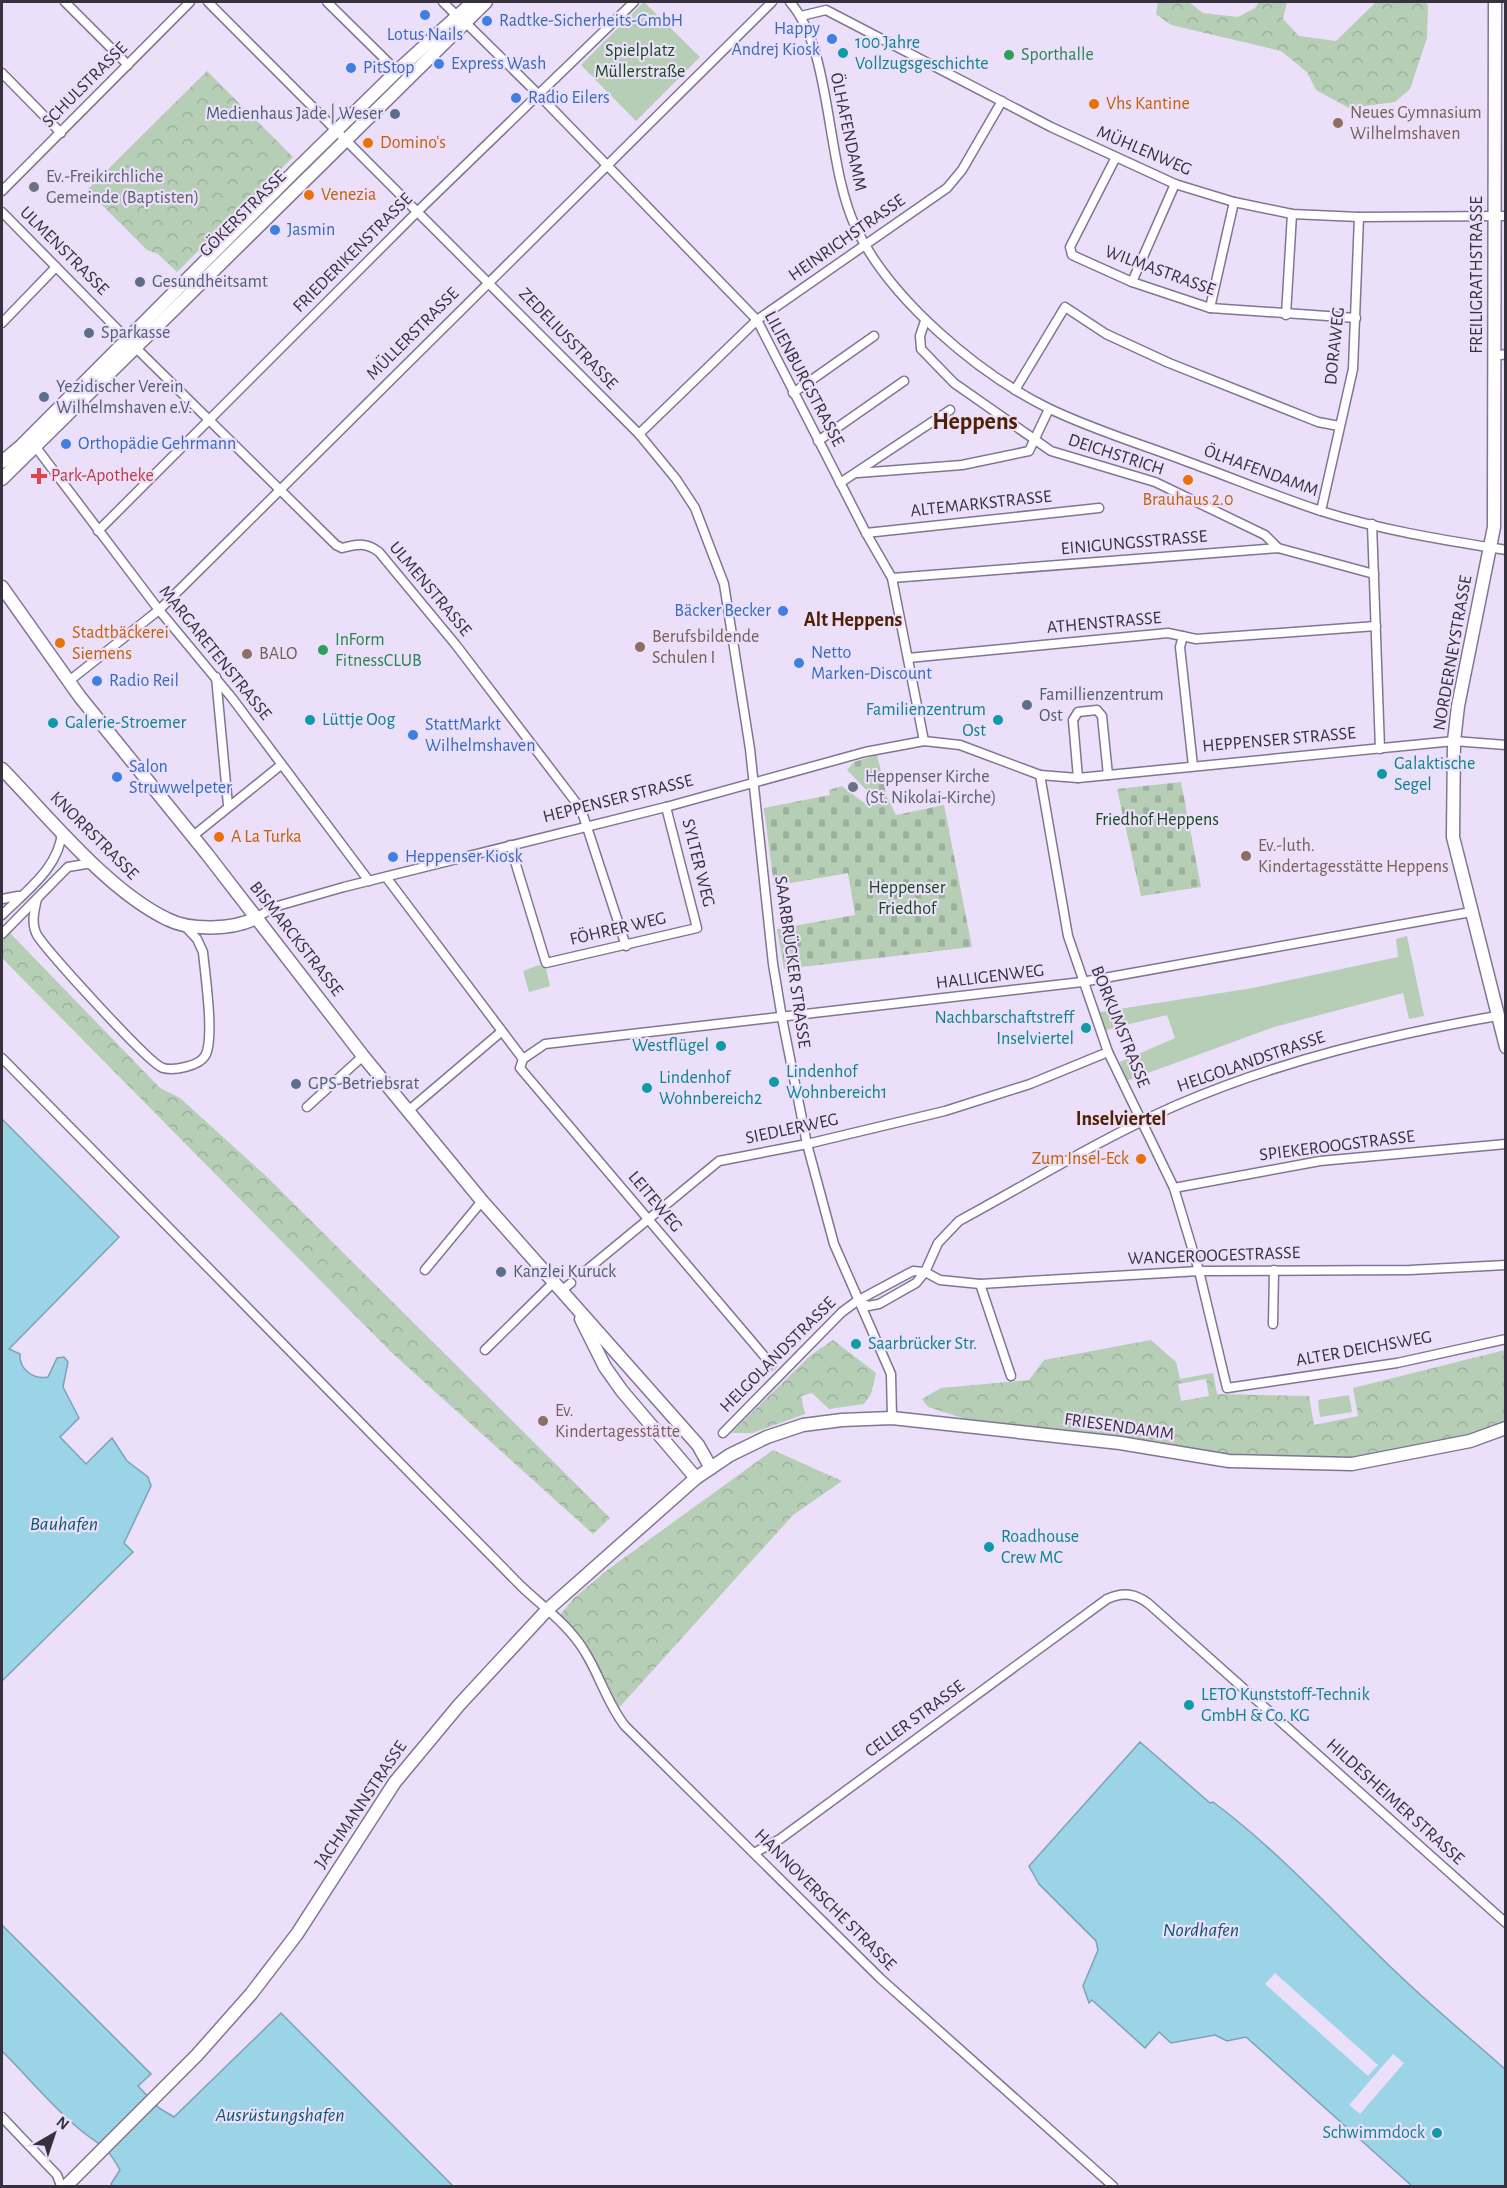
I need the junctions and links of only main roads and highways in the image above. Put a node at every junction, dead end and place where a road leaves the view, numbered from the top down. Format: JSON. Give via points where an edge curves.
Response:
{"nodes":[{"id":1,"x":473,"y":2,"type":"edge"},
{"id":2,"x":486,"y":2,"type":"edge"},
{"id":3,"x":1495,"y":2,"type":"edge"},
{"id":4,"x":461,"y":19,"type":"junction"},
{"id":5,"x":339,"y":136,"type":"junction"},
{"id":6,"x":1500,"y":217,"type":"edge"},
{"id":7,"x":131,"y":343,"type":"junction"},
{"id":8,"x":1500,"y":355,"type":"edge"},
{"id":9,"x":2,"y":462,"type":"edge"},
{"id":10,"x":2,"y":480,"type":"edge"},
{"id":11,"x":1491,"y":548,"type":"joint"},
{"id":12,"x":2,"y":586,"type":"edge"},
{"id":13,"x":2,"y":769,"type":"edge"},
{"id":14,"x":256,"y":918,"type":"junction"},
{"id":15,"x":175,"y":921,"type":"joint"},
{"id":16,"x":1506,"y":1047,"type":"edge"},
{"id":17,"x":574,"y":1304,"type":"junction"},
{"id":18,"x":1506,"y":1428,"type":"edge"},
{"id":19,"x":703,"y":1451,"type":"junction"},
{"id":20,"x":730,"y":1455,"type":"junction"},
{"id":21,"x":711,"y":1468,"type":"junction"},
{"id":22,"x":696,"y":1478,"type":"junction"},
{"id":23,"x":63,"y":2187,"type":"edge"}],
"edges":[{"from":1,"to":4,"type":"main road","name":"GÖKERSTRASSE"},
{"from":2,"to":4,"type":"main road","name":"GÖKERSTRASSE"},
{"from":3,"to":6,"type":"main road","name":"FREILIGRATHSTRASSE"},
{"from":4,"to":5,"type":"main road","name":"GÖKERSTRASSE"},
{"from":4,"to":5,"type":"main road","name":"GÖKERSTRASSE","via":[[397,71]]},
{"from":5,"to":7,"type":"main road","name":"GÖKERSTRASSE"},
{"from":6,"to":8,"type":"main road","name":"FREILIGRATHSTRASSE"},
{"from":7,"to":9,"type":"main road","name":"GÖKERSTRASSE"},
{"from":7,"to":10,"type":"main road","name":"GÖKERSTRASSE"},
{"from":8,"to":11,"type":"main road","name":"FREILIGRATHSTRASSE"},
{"from":11,"to":16,"type":"main road","name":"NORDERNEYSTRASSE","via":[[1465,667],[1454,741],[1453,837]]},
{"from":12,"to":14,"type":"main road","name":"BISMARCKSTRASSE","via":[[69,681]]},
{"from":13,"to":15,"type":"main road","name":"KNORRSTRASSE","via":[[126,894]]},
{"from":14,"to":15,"type":"main road","name":"HEPPENSER STRASSE","via":[[221,926]]},
{"from":14,"to":17,"type":"main road","name":"BISMARCKSTRASSE","via":[[482,1202],[562,1285]]},
{"from":17,"to":19,"type":"main road","name":"BISMARCKSTRASSE"},
{"from":17,"to":22,"type":"main road","name":"BISMARCKSTRASSE","via":[[611,1375]]},
{"from":18,"to":20,"type":"main road","name":"FRIESENDAMM","via":[[1470,1441],[1352,1464],[1229,1461],[1120,1443],[892,1418],[803,1425]]},
{"from":19,"to":20,"type":"main road","via":[[716,1457]]},
{"from":19,"to":21,"type":"main road","name":"BISMARCKSTRASSE"},
{"from":20,"to":21,"type":"main road","name":"FRIESENDAMM"},
{"from":21,"to":22,"type":"main road","name":"JACHMANNSTRASSE"},
{"from":22,"to":23,"type":"main road","name":"JACHMANNSTRASSE","via":[[547,1610],[459,1705],[410,1762],[297,1934],[216,2035]]}]}
